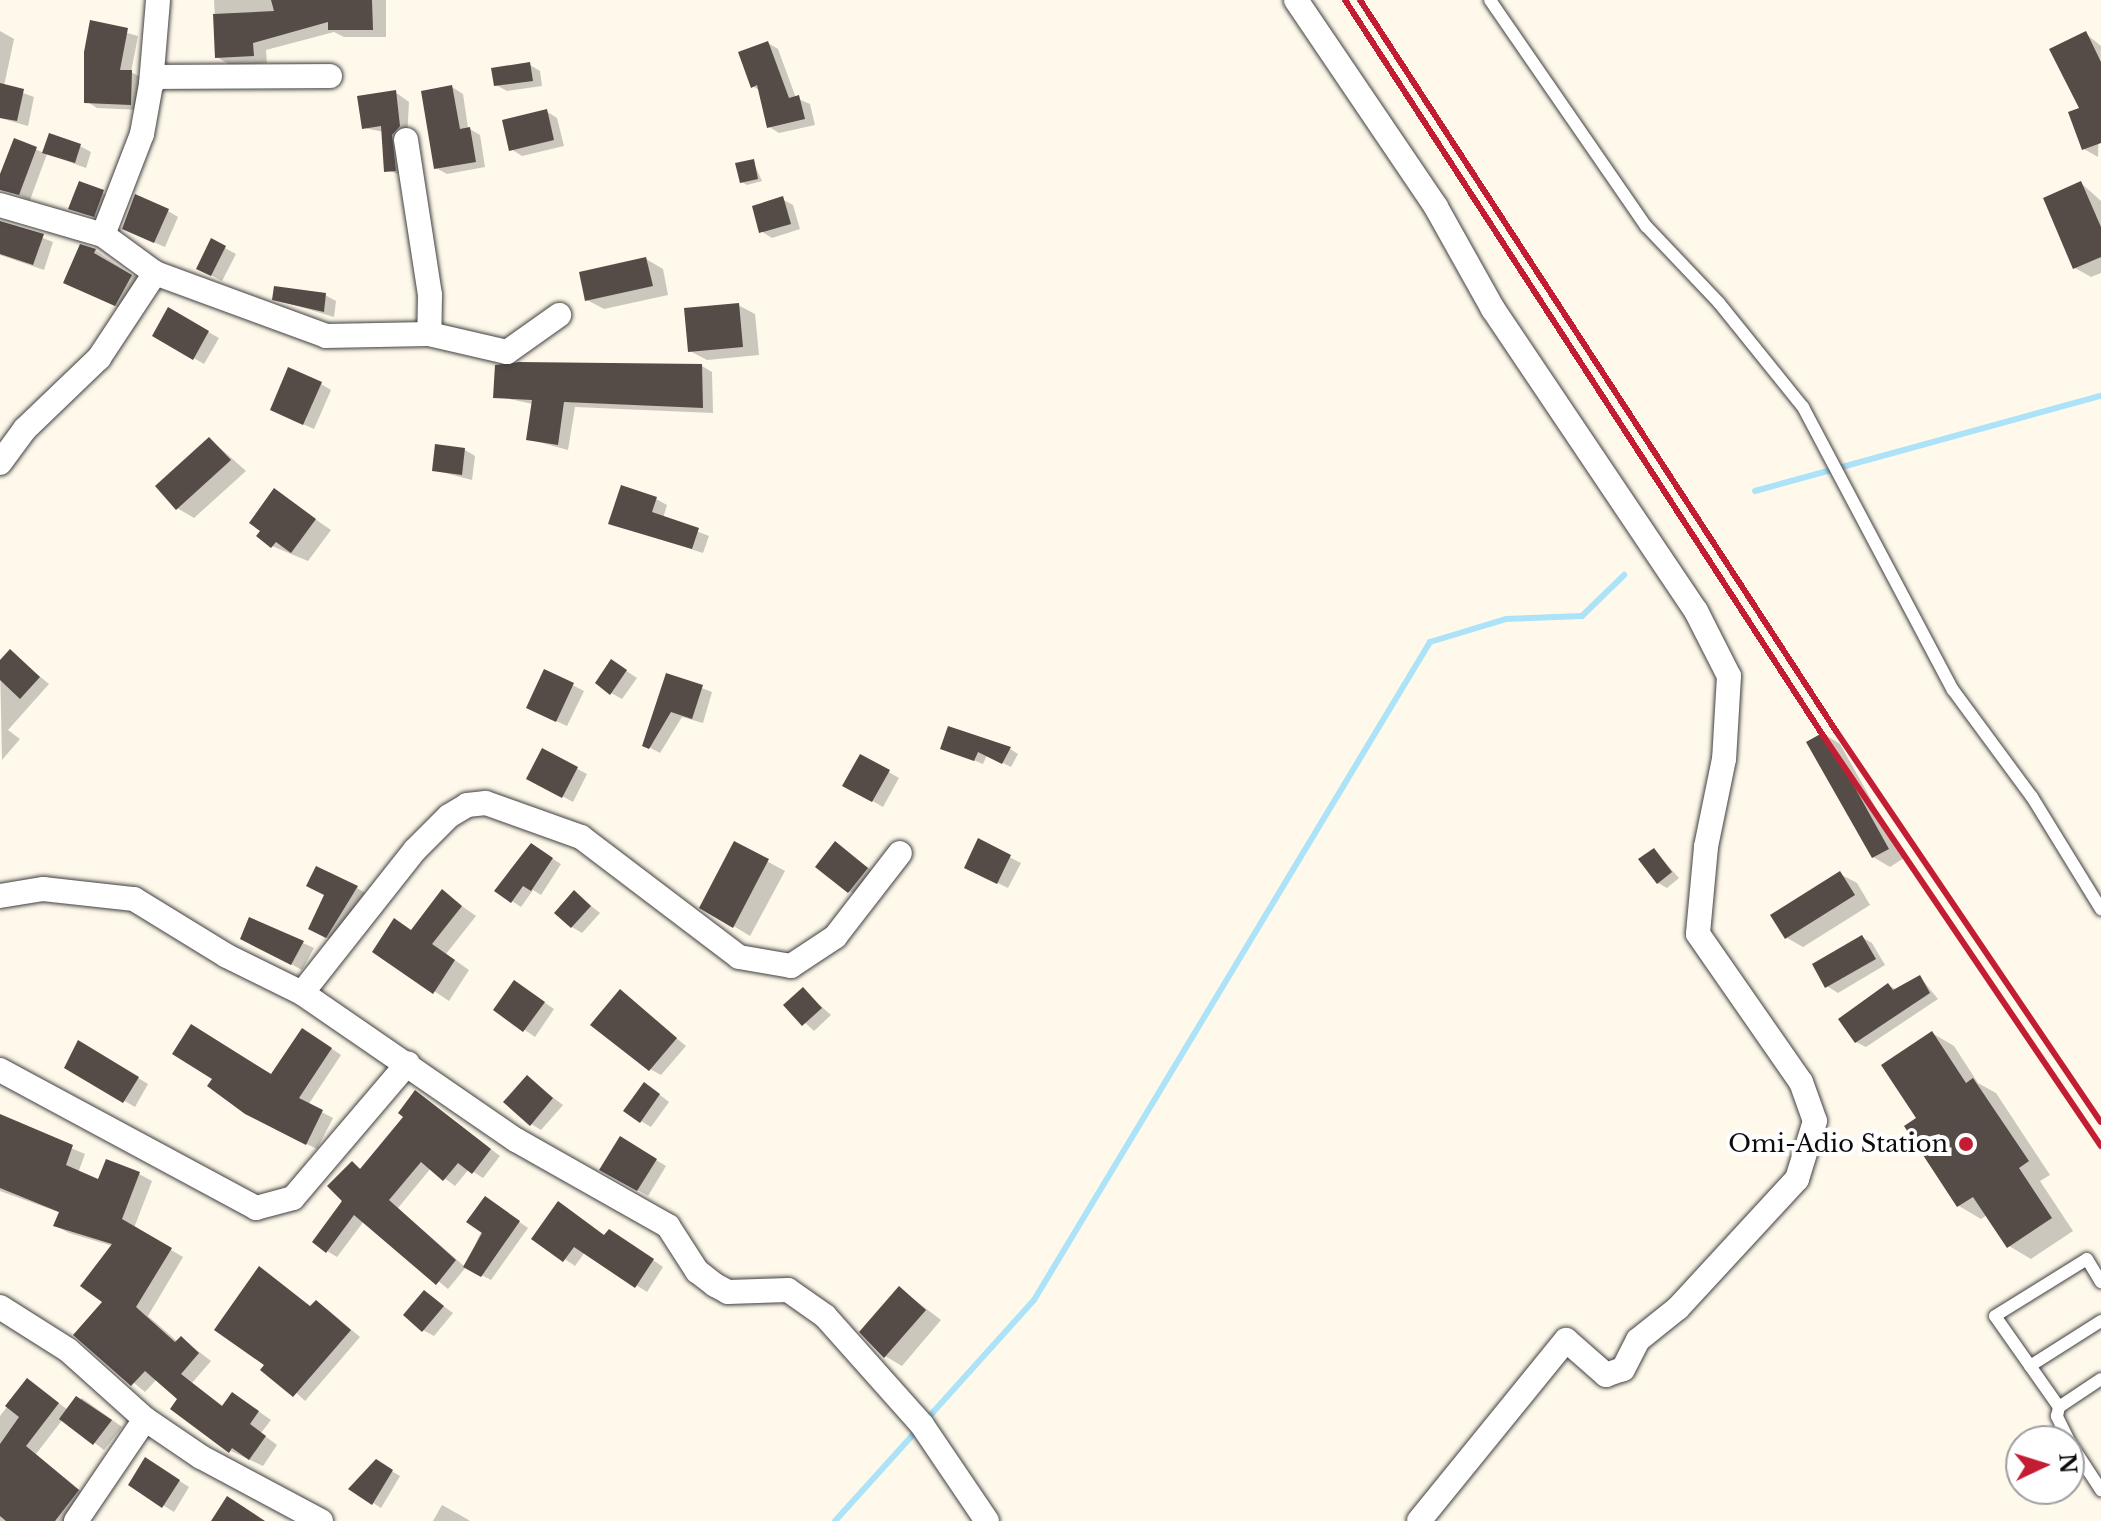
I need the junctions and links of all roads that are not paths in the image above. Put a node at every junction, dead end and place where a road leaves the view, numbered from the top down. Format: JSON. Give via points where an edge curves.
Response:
{"nodes":[{"id":1,"x":158,"y":0,"type":"edge"},
{"id":2,"x":1296,"y":0,"type":"edge"},
{"id":3,"x":1490,"y":0,"type":"edge"},
{"id":4,"x":330,"y":76,"type":"dead end"},
{"id":5,"x":151,"y":84,"type":"junction"},
{"id":6,"x":406,"y":140,"type":"dead end"},
{"id":7,"x":0,"y":205,"type":"edge"},
{"id":8,"x":103,"y":235,"type":"junction"},
{"id":9,"x":155,"y":273,"type":"junction"},
{"id":10,"x":559,"y":315,"type":"dead end"},
{"id":11,"x":429,"y":334,"type":"junction"},
{"id":12,"x":0,"y":463,"type":"edge"},
{"id":13,"x":900,"y":853,"type":"dead end"},
{"id":14,"x":0,"y":896,"type":"edge"},
{"id":15,"x":2101,"y":909,"type":"edge"},
{"id":16,"x":302,"y":993,"type":"junction"},
{"id":17,"x":408,"y":1063,"type":"junction"},
{"id":18,"x":0,"y":1070,"type":"edge"},
{"id":19,"x":2101,"y":1282,"type":"edge"},
{"id":20,"x":0,"y":1307,"type":"edge"},
{"id":21,"x":2101,"y":1321,"type":"edge"},
{"id":22,"x":2030,"y":1366,"type":"junction"},
{"id":23,"x":2101,"y":1379,"type":"edge"},
{"id":24,"x":2059,"y":1407,"type":"junction"},
{"id":25,"x":145,"y":1419,"type":"junction"},
{"id":26,"x":2061,"y":1425,"type":"edge"},
{"id":27,"x":2085,"y":1466,"type":"edge"},
{"id":28,"x":2101,"y":1490,"type":"edge"},
{"id":29,"x":76,"y":1521,"type":"edge"},
{"id":30,"x":321,"y":1521,"type":"edge"},
{"id":31,"x":987,"y":1521,"type":"edge"},
{"id":32,"x":1419,"y":1521,"type":"edge"}],
"edges":[{"from":1,"to":5,"type":"street"},
{"from":2,"to":32,"type":"street","via":[[1436,207],[1493,309],[1696,611],[1729,676],[1724,759],[1706,847],[1698,934],[1801,1082],[1815,1121],[1797,1179],[1678,1308],[1638,1340],[1623,1369],[1606,1375],[1566,1340]]},
{"from":3,"to":15,"type":"lane","via":[[1646,226],[1719,303],[1803,407],[1953,690],[2032,797]]},
{"from":4,"to":5,"type":"street","via":[[174,74]]},
{"from":5,"to":8,"type":"street","via":[[142,134]]},
{"from":6,"to":11,"type":"street","via":[[430,295]]},
{"from":7,"to":8,"type":"street"},
{"from":8,"to":9,"type":"street"},
{"from":9,"to":11,"type":"street","via":[[326,336]]},
{"from":9,"to":12,"type":"street","via":[[99,358],[25,429]]},
{"from":10,"to":11,"type":"street","via":[[507,352]]},
{"from":13,"to":16,"type":"street","via":[[835,937],[791,966],[739,957],[581,837],[486,803],[467,805],[415,850]]},
{"from":14,"to":16,"type":"street","via":[[43,889],[134,899],[227,956]]},
{"from":16,"to":17,"type":"street"},
{"from":17,"to":18,"type":"street","via":[[293,1198],[256,1208]]},
{"from":17,"to":31,"type":"street","via":[[516,1140],[668,1226],[697,1271],[715,1285],[728,1292],[788,1290],[825,1316],[922,1425]]},
{"from":19,"to":22,"type":"lane","via":[[2087,1259],[1995,1316]]},
{"from":20,"to":25,"type":"street","via":[[68,1350]]},
{"from":21,"to":22,"type":"lane"},
{"from":22,"to":24,"type":"lane"},
{"from":23,"to":24,"type":"lane"},
{"from":24,"to":26,"type":"lane"},
{"from":25,"to":29,"type":"street"},
{"from":25,"to":30,"type":"street","via":[[201,1457]]},
{"from":27,"to":28,"type":"lane"}]}
